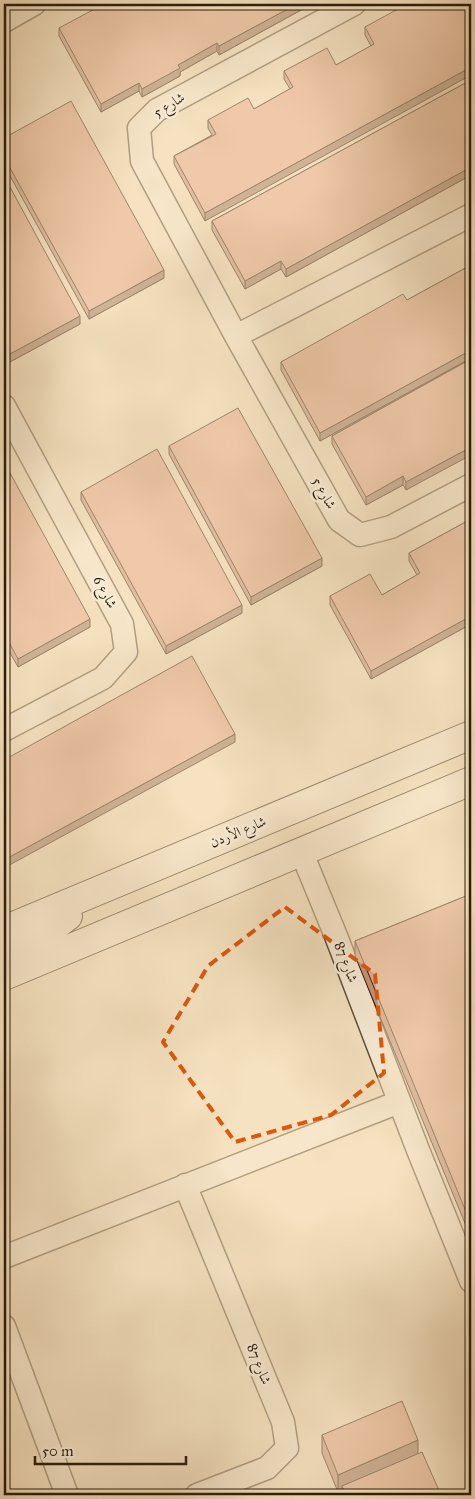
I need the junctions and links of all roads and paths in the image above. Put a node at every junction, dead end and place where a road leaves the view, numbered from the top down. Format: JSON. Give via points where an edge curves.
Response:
{"nodes":[{"id":1,"x":34,"y":4,"type":"edge"},
{"id":2,"x":354,"y":4,"type":"edge"},
{"id":3,"x":4,"y":21,"type":"edge"},
{"id":4,"x":471,"y":214,"type":"edge"},
{"id":5,"x":236,"y":336,"type":"junction"},
{"id":6,"x":4,"y":406,"type":"edge"},
{"id":7,"x":471,"y":484,"type":"edge"},
{"id":8,"x":4,"y":730,"type":"edge"},
{"id":9,"x":471,"y":735,"type":"edge"},
{"id":10,"x":471,"y":781,"type":"edge"},
{"id":11,"x":301,"y":851,"type":"junction"},
{"id":12,"x":90,"y":894,"type":"junction"},
{"id":13,"x":4,"y":930,"type":"edge"},
{"id":14,"x":4,"y":952,"type":"edge"},
{"id":15,"x":4,"y":976,"type":"edge"},
{"id":16,"x":399,"y":1102,"type":"junction"},
{"id":17,"x":185,"y":1185,"type":"junction"},
{"id":18,"x":4,"y":1257,"type":"edge"},
{"id":19,"x":471,"y":1281,"type":"edge"},
{"id":20,"x":4,"y":1326,"type":"edge"},
{"id":21,"x":67,"y":1495,"type":"edge"},
{"id":22,"x":197,"y":1495,"type":"edge"}],
"edges":[{"from":1,"to":3,"type":"street"},
{"from":2,"to":5,"type":"street","name":"شارع 5","via":[[157,110],[139,128],[142,161]]},
{"from":4,"to":5,"type":"street"},
{"from":5,"to":7,"type":"street","name":"شارع 5","via":[[339,520],[360,535],[391,527]]},
{"from":6,"to":8,"type":"street","name":"شارع 6","via":[[122,624],[126,652],[104,678]]},
{"from":9,"to":12,"type":"main road","name":"شارع الأردن"},
{"from":10,"to":11,"type":"main road"},
{"from":11,"to":15,"type":"main road"},
{"from":11,"to":16,"type":"street","name":"شارع 87"},
{"from":12,"to":13,"type":"main road","name":"شارع الأردن"},
{"from":12,"to":14,"type":"main road","via":[[42,934]]},
{"from":16,"to":17,"type":"street"},
{"from":16,"to":19,"type":"street","name":"شارع 87"},
{"from":17,"to":18,"type":"street"},
{"from":17,"to":22,"type":"street","name":"شارع 87","via":[[283,1422],[287,1448],[267,1468]]},
{"from":20,"to":21,"type":"street"}]}
